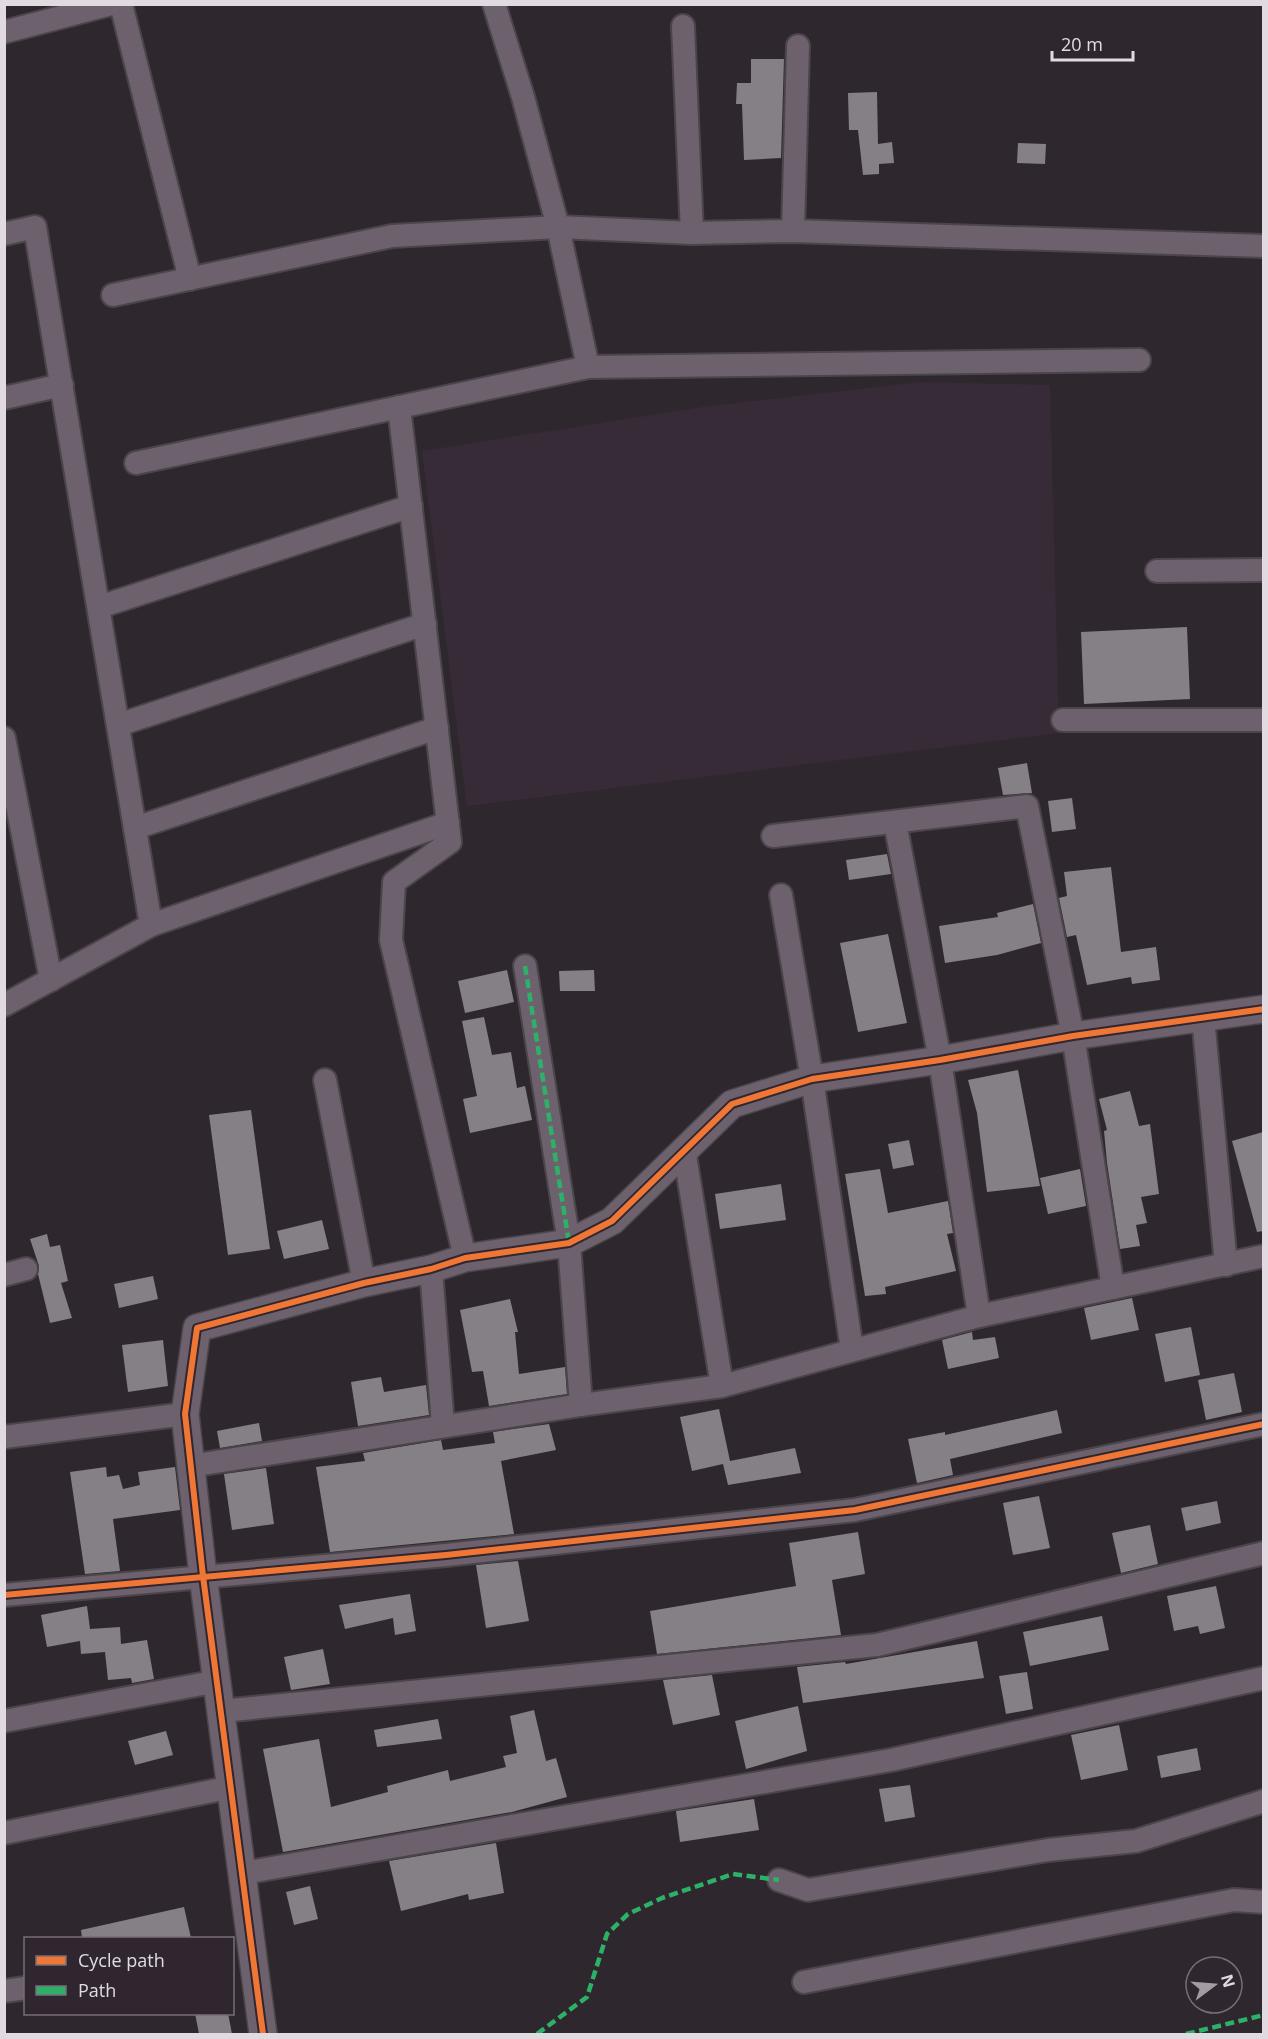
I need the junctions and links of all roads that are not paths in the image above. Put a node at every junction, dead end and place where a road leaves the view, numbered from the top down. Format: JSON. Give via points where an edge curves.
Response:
{"nodes":[{"id":1,"x":111,"y":4,"type":"edge"},
{"id":2,"x":121,"y":4,"type":"edge"},
{"id":3,"x":494,"y":4,"type":"edge"},
{"id":4,"x":683,"y":26,"type":"dead end"},
{"id":5,"x":4,"y":32,"type":"edge"},
{"id":6,"x":798,"y":46,"type":"dead end"},
{"id":7,"x":558,"y":227,"type":"junction"},
{"id":8,"x":793,"y":231,"type":"junction"},
{"id":9,"x":692,"y":233,"type":"junction"},
{"id":10,"x":4,"y":234,"type":"edge"},
{"id":11,"x":1263,"y":246,"type":"edge"},
{"id":12,"x":190,"y":279,"type":"junction"},
{"id":13,"x":114,"y":295,"type":"dead end"},
{"id":14,"x":1139,"y":360,"type":"dead end"},
{"id":15,"x":588,"y":367,"type":"junction"},
{"id":16,"x":62,"y":385,"type":"junction"},
{"id":17,"x":4,"y":398,"type":"edge"},
{"id":18,"x":399,"y":407,"type":"junction"},
{"id":19,"x":136,"y":463,"type":"dead end"},
{"id":20,"x":411,"y":506,"type":"junction"},
{"id":21,"x":1263,"y":570,"type":"edge"},
{"id":22,"x":1157,"y":571,"type":"dead end"},
{"id":23,"x":99,"y":607,"type":"junction"},
{"id":24,"x":424,"y":624,"type":"junction"},
{"id":25,"x":1063,"y":720,"type":"dead end"},
{"id":26,"x":1263,"y":720,"type":"edge"},
{"id":27,"x":118,"y":725,"type":"junction"},
{"id":28,"x":437,"y":728,"type":"junction"},
{"id":29,"x":4,"y":738,"type":"edge"},
{"id":30,"x":895,"y":822,"type":"junction"},
{"id":31,"x":448,"y":823,"type":"junction"},
{"id":32,"x":135,"y":828,"type":"junction"},
{"id":33,"x":772,"y":836,"type":"dead end"},
{"id":34,"x":781,"y":895,"type":"dead end"},
{"id":35,"x":151,"y":925,"type":"junction"},
{"id":36,"x":525,"y":966,"type":"dead end"},
{"id":37,"x":51,"y":980,"type":"junction"},
{"id":38,"x":4,"y":1005,"type":"edge"},
{"id":39,"x":1263,"y":1009,"type":"edge"},
{"id":40,"x":1203,"y":1017,"type":"junction"},
{"id":41,"x":1073,"y":1036,"type":"junction"},
{"id":42,"x":940,"y":1060,"type":"junction"},
{"id":43,"x":813,"y":1079,"type":"junction"},
{"id":44,"x":325,"y":1080,"type":"dead end"},
{"id":45,"x":684,"y":1149,"type":"junction"},
{"id":46,"x":569,"y":1243,"type":"junction"},
{"id":47,"x":1263,"y":1256,"type":"edge"},
{"id":48,"x":465,"y":1258,"type":"junction"},
{"id":49,"x":1226,"y":1265,"type":"junction"},
{"id":50,"x":431,"y":1269,"type":"junction"},
{"id":51,"x":364,"y":1283,"type":"junction"},
{"id":52,"x":1113,"y":1288,"type":"junction"},
{"id":53,"x":980,"y":1316,"type":"junction"},
{"id":54,"x":852,"y":1350,"type":"junction"},
{"id":55,"x":722,"y":1386,"type":"junction"},
{"id":56,"x":582,"y":1405,"type":"junction"},
{"id":57,"x":185,"y":1414,"type":"junction"},
{"id":58,"x":1263,"y":1424,"type":"edge"},
{"id":59,"x":443,"y":1426,"type":"junction"},
{"id":60,"x":4,"y":1437,"type":"edge"},
{"id":61,"x":190,"y":1466,"type":"junction"},
{"id":62,"x":1263,"y":1553,"type":"edge"},
{"id":63,"x":202,"y":1576,"type":"junction"},
{"id":64,"x":4,"y":1596,"type":"edge"},
{"id":65,"x":1263,"y":1678,"type":"edge"},
{"id":66,"x":218,"y":1681,"type":"junction"},
{"id":67,"x":222,"y":1711,"type":"junction"},
{"id":68,"x":4,"y":1721,"type":"edge"},
{"id":69,"x":232,"y":1787,"type":"junction"},
{"id":70,"x":1263,"y":1802,"type":"edge"},
{"id":71,"x":4,"y":1833,"type":"edge"},
{"id":72,"x":243,"y":1873,"type":"junction"},
{"id":73,"x":779,"y":1880,"type":"dead end"},
{"id":74,"x":1263,"y":1902,"type":"edge"},
{"id":75,"x":804,"y":1982,"type":"dead end"},
{"id":76,"x":24,"y":1988,"type":"edge"},
{"id":77,"x":4,"y":1990,"type":"edge"},
{"id":78,"x":263,"y":2034,"type":"edge"}],
"edges":[{"from":1,"to":5,"type":"street"},
{"from":2,"to":12,"type":"street"},
{"from":3,"to":7,"type":"street"},
{"from":4,"to":9,"type":"street"},
{"from":6,"to":8,"type":"street"},
{"from":7,"to":9,"type":"street"},
{"from":7,"to":12,"type":"street","via":[[393,236]]},
{"from":7,"to":15,"type":"street"},
{"from":8,"to":9,"type":"street"},
{"from":8,"to":11,"type":"street"},
{"from":10,"to":16,"type":"street","via":[[35,227]]},
{"from":12,"to":13,"type":"street"},
{"from":14,"to":15,"type":"street"},
{"from":15,"to":18,"type":"street"},
{"from":16,"to":17,"type":"street"},
{"from":16,"to":23,"type":"street"},
{"from":18,"to":19,"type":"street"},
{"from":18,"to":20,"type":"street"},
{"from":20,"to":23,"type":"street"},
{"from":20,"to":24,"type":"street"},
{"from":21,"to":22,"type":"street"},
{"from":23,"to":27,"type":"street"},
{"from":24,"to":27,"type":"street"},
{"from":24,"to":28,"type":"street"},
{"from":25,"to":26,"type":"street"},
{"from":27,"to":32,"type":"street"},
{"from":28,"to":31,"type":"street"},
{"from":28,"to":32,"type":"street"},
{"from":29,"to":37,"type":"street"},
{"from":30,"to":33,"type":"street"},
{"from":30,"to":41,"type":"street","via":[[1027,806]]},
{"from":30,"to":42,"type":"street"},
{"from":31,"to":35,"type":"street"},
{"from":31,"to":48,"type":"street","via":[[450,842],[394,882],[391,939]]},
{"from":32,"to":35,"type":"street"},
{"from":34,"to":43,"type":"street"},
{"from":35,"to":37,"type":"street"},
{"from":36,"to":46,"type":"street"},
{"from":37,"to":38,"type":"street"},
{"from":39,"to":40,"type":"street"},
{"from":40,"to":41,"type":"street"},
{"from":40,"to":49,"type":"street"},
{"from":41,"to":42,"type":"street"},
{"from":41,"to":52,"type":"street"},
{"from":42,"to":43,"type":"street"},
{"from":42,"to":53,"type":"street"},
{"from":43,"to":45,"type":"street","via":[[732,1104]]},
{"from":43,"to":54,"type":"street"},
{"from":44,"to":51,"type":"street"},
{"from":45,"to":46,"type":"street","via":[[612,1221]]},
{"from":45,"to":55,"type":"street"},
{"from":46,"to":48,"type":"street"},
{"from":46,"to":56,"type":"street"},
{"from":47,"to":49,"type":"street"},
{"from":48,"to":50,"type":"street"},
{"from":49,"to":52,"type":"street"},
{"from":50,"to":51,"type":"street"},
{"from":50,"to":59,"type":"street"},
{"from":51,"to":57,"type":"street","via":[[197,1328]]},
{"from":52,"to":53,"type":"street"},
{"from":53,"to":54,"type":"street"},
{"from":54,"to":55,"type":"street"},
{"from":55,"to":56,"type":"street"},
{"from":56,"to":59,"type":"street"},
{"from":57,"to":60,"type":"street"},
{"from":57,"to":61,"type":"street"},
{"from":58,"to":63,"type":"street","via":[[855,1510],[446,1555]]},
{"from":59,"to":61,"type":"street"},
{"from":61,"to":63,"type":"street"},
{"from":62,"to":67,"type":"street","via":[[877,1645]]},
{"from":63,"to":64,"type":"street"},
{"from":63,"to":66,"type":"street"},
{"from":65,"to":72,"type":"street","via":[[891,1760]]},
{"from":66,"to":67,"type":"street"},
{"from":66,"to":68,"type":"street"},
{"from":67,"to":69,"type":"street"},
{"from":69,"to":71,"type":"street"},
{"from":69,"to":72,"type":"street"},
{"from":70,"to":73,"type":"street","via":[[1136,1841],[1048,1850],[808,1890]]},
{"from":72,"to":78,"type":"street"},
{"from":74,"to":75,"type":"street","via":[[1234,1899]]},
{"from":76,"to":77,"type":"street"}]}
